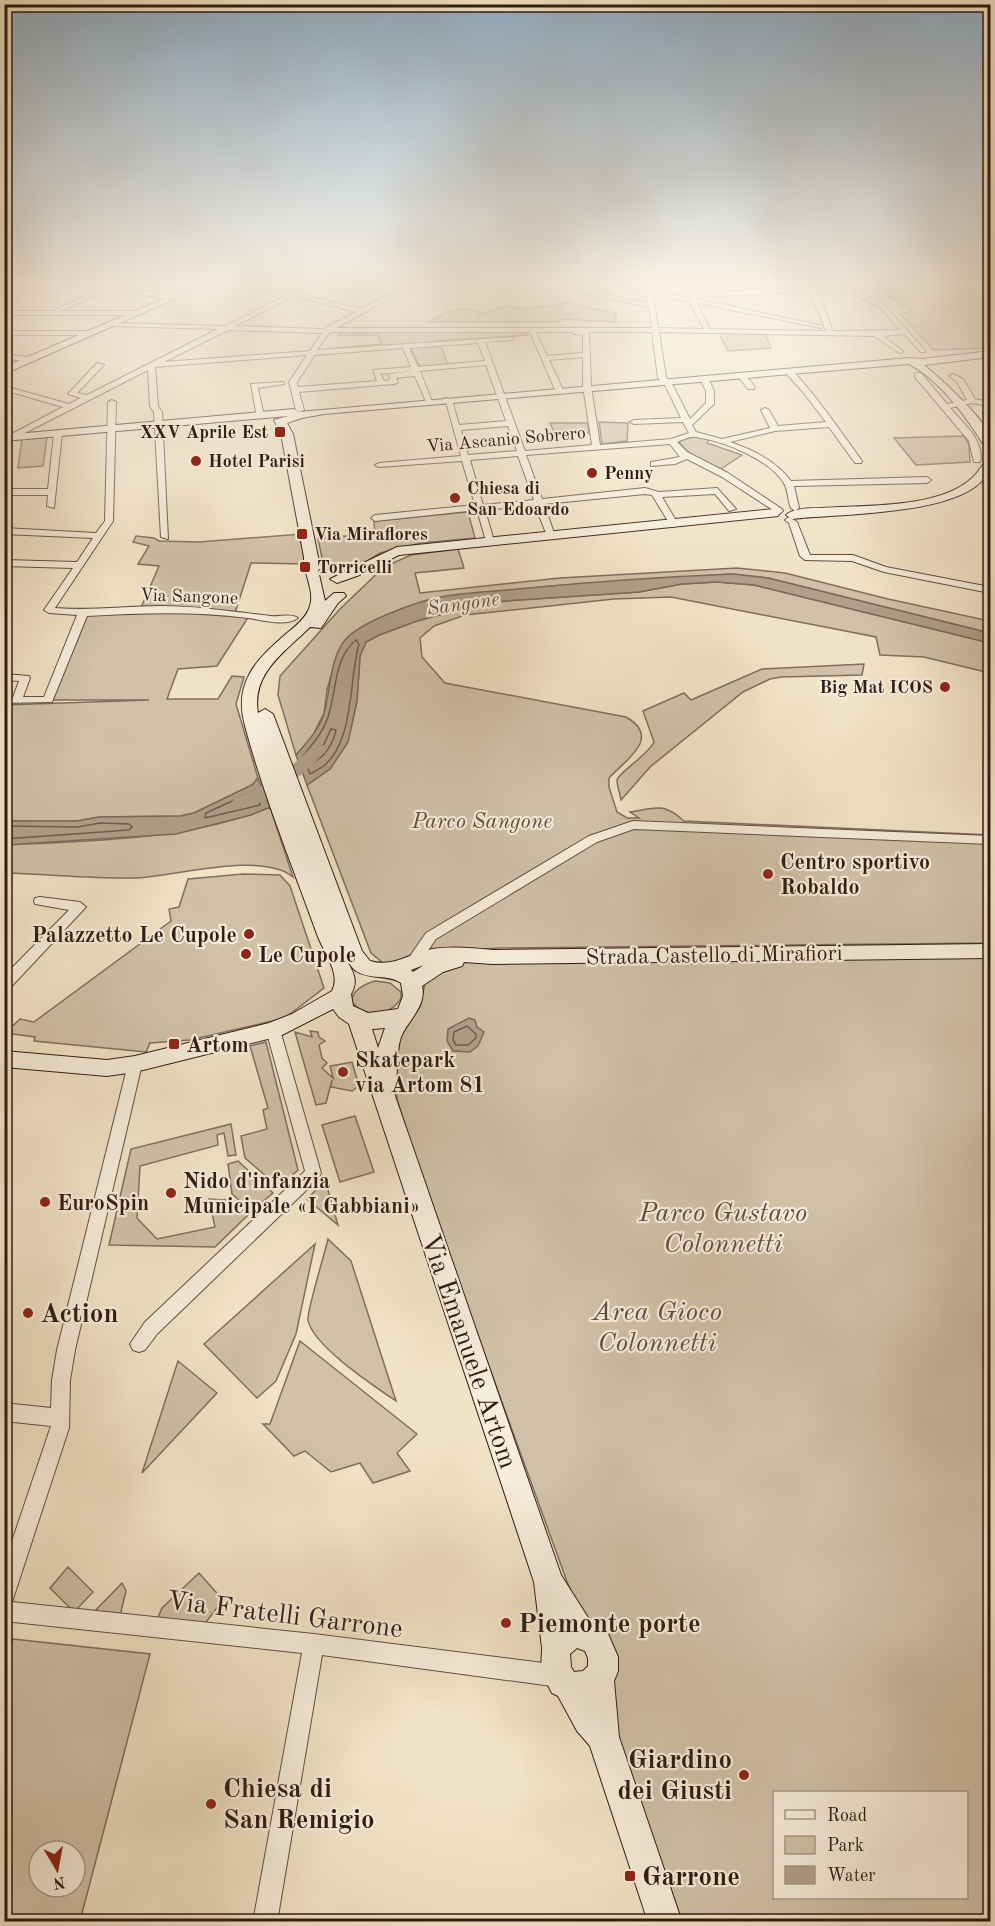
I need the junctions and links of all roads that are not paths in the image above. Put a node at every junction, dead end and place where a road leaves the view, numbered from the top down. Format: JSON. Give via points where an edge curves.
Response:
{"nodes":[{"id":1,"x":90,"y":375,"type":"edge"},
{"id":2,"x":133,"y":375,"type":"edge"},
{"id":3,"x":153,"y":375,"type":"edge"},
{"id":4,"x":298,"y":375,"type":"edge"},
{"id":5,"x":377,"y":375,"type":"edge"},
{"id":6,"x":398,"y":375,"type":"edge"},
{"id":7,"x":419,"y":375,"type":"edge"},
{"id":8,"x":493,"y":375,"type":"edge"},
{"id":9,"x":552,"y":375,"type":"edge"},
{"id":10,"x":587,"y":375,"type":"edge"},
{"id":11,"x":663,"y":375,"type":"edge"},
{"id":12,"x":741,"y":375,"type":"joint"},
{"id":13,"x":792,"y":375,"type":"edge"},
{"id":14,"x":918,"y":375,"type":"dead end"},
{"id":15,"x":932,"y":375,"type":"edge"},
{"id":16,"x":938,"y":375,"type":"edge"},
{"id":17,"x":953,"y":376,"type":"dead end"},
{"id":18,"x":704,"y":378,"type":"junction"},
{"id":19,"x":380,"y":381,"type":"junction"},
{"id":20,"x":664,"y":381,"type":"junction"},
{"id":21,"x":280,"y":384,"type":"dead end"},
{"id":22,"x":751,"y":387,"type":"dead end"},
{"id":23,"x":4,"y":388,"type":"edge"},
{"id":24,"x":294,"y":388,"type":"junction"},
{"id":25,"x":588,"y":388,"type":"junction"},
{"id":26,"x":559,"y":390,"type":"junction"},
{"id":27,"x":501,"y":395,"type":"junction"},
{"id":28,"x":88,"y":398,"type":"junction"},
{"id":29,"x":448,"y":400,"type":"junction"},
{"id":30,"x":112,"y":402,"type":"dead end"},
{"id":31,"x":430,"y":402,"type":"junction"},
{"id":32,"x":968,"y":404,"type":"junction"},
{"id":33,"x":989,"y":404,"type":"edge"},
{"id":34,"x":945,"y":406,"type":"junction"},
{"id":35,"x":69,"y":407,"type":"junction"},
{"id":36,"x":765,"y":410,"type":"dead end"},
{"id":37,"x":292,"y":415,"type":"junction"},
{"id":38,"x":260,"y":416,"type":"junction"},
{"id":39,"x":634,"y":422,"type":"dead end"},
{"id":40,"x":688,"y":422,"type":"junction"},
{"id":41,"x":512,"y":423,"type":"junction"},
{"id":42,"x":832,"y":424,"type":"junction"},
{"id":43,"x":158,"y":425,"type":"junction"},
{"id":44,"x":456,"y":428,"type":"junction"},
{"id":45,"x":111,"y":429,"type":"junction"},
{"id":46,"x":775,"y":429,"type":"junction"},
{"id":47,"x":990,"y":432,"type":"edge"},
{"id":48,"x":58,"y":433,"type":"junction"},
{"id":49,"x":693,"y":434,"type":"junction"},
{"id":50,"x":7,"y":437,"type":"edge"},
{"id":51,"x":672,"y":441,"type":"junction"},
{"id":52,"x":721,"y":442,"type":"junction"},
{"id":53,"x":596,"y":446,"type":"junction"},
{"id":54,"x":990,"y":447,"type":"edge"},
{"id":55,"x":523,"y":453,"type":"junction"},
{"id":56,"x":684,"y":454,"type":"junction"},
{"id":57,"x":465,"y":458,"type":"junction"},
{"id":58,"x":858,"y":461,"type":"dead end"},
{"id":59,"x":984,"y":461,"type":"edge"},
{"id":60,"x":654,"y":464,"type":"dead end"},
{"id":61,"x":379,"y":465,"type":"dead end"},
{"id":62,"x":990,"y":479,"type":"edge"},
{"id":63,"x":927,"y":480,"type":"dead end"},
{"id":64,"x":789,"y":484,"type":"junction"},
{"id":65,"x":4,"y":492,"type":"edge"},
{"id":66,"x":52,"y":492,"type":"junction"},
{"id":67,"x":654,"y":494,"type":"junction"},
{"id":68,"x":540,"y":501,"type":"junction"},
{"id":69,"x":51,"y":506,"type":"dead end"},
{"id":70,"x":479,"y":506,"type":"junction"},
{"id":71,"x":735,"y":514,"type":"junction"},
{"id":72,"x":786,"y":514,"type":"junction"},
{"id":73,"x":375,"y":518,"type":"dead end"},
{"id":74,"x":674,"y":524,"type":"junction"},
{"id":75,"x":4,"y":531,"type":"edge"},
{"id":76,"x":100,"y":536,"type":"junction"},
{"id":77,"x":551,"y":536,"type":"junction"},
{"id":78,"x":165,"y":537,"type":"dead end"},
{"id":79,"x":490,"y":541,"type":"junction"},
{"id":80,"x":423,"y":548,"type":"junction"},
{"id":81,"x":310,"y":557,"type":"junction"},
{"id":82,"x":4,"y":563,"type":"edge"},
{"id":83,"x":81,"y":564,"type":"junction"},
{"id":84,"x":335,"y":579,"type":"junction"},
{"id":85,"x":317,"y":590,"type":"junction"},
{"id":86,"x":990,"y":590,"type":"edge"},
{"id":87,"x":345,"y":591,"type":"junction"},
{"id":88,"x":83,"y":613,"type":"junction"},
{"id":89,"x":293,"y":618,"type":"dead end"},
{"id":90,"x":4,"y":676,"type":"edge"},
{"id":91,"x":4,"y":700,"type":"edge"},
{"id":92,"x":17,"y":700,"type":"junction"},
{"id":93,"x":257,"y":709,"type":"junction"},
{"id":94,"x":295,"y":825,"type":"junction"},
{"id":95,"x":990,"y":840,"type":"edge"},
{"id":96,"x":40,"y":901,"type":"dead end"},
{"id":97,"x":430,"y":936,"type":"junction"},
{"id":98,"x":990,"y":951,"type":"edge"},
{"id":99,"x":415,"y":959,"type":"junction"},
{"id":100,"x":436,"y":961,"type":"junction"},
{"id":101,"x":386,"y":971,"type":"junction"},
{"id":102,"x":412,"y":983,"type":"junction"},
{"id":103,"x":4,"y":985,"type":"edge"},
{"id":104,"x":343,"y":991,"type":"junction"},
{"id":105,"x":402,"y":1015,"type":"junction"},
{"id":106,"x":355,"y":1017,"type":"junction"},
{"id":107,"x":273,"y":1030,"type":"junction"},
{"id":108,"x":6,"y":1062,"type":"edge"},
{"id":109,"x":135,"y":1064,"type":"junction"},
{"id":110,"x":384,"y":1092,"type":"junction"},
{"id":111,"x":139,"y":1344,"type":"dead end"},
{"id":112,"x":4,"y":1412,"type":"edge"},
{"id":113,"x":61,"y":1418,"type":"junction"},
{"id":114,"x":4,"y":1596,"type":"edge"},
{"id":115,"x":4,"y":1611,"type":"edge"},
{"id":116,"x":314,"y":1644,"type":"junction"},
{"id":117,"x":573,"y":1664,"type":"junction"},
{"id":118,"x":265,"y":1922,"type":"edge"},
{"id":119,"x":666,"y":1922,"type":"edge"}],
"edges":[{"from":1,"to":28,"type":"street","via":[[72,393]]},
{"from":2,"to":28,"type":"street"},
{"from":3,"to":43,"type":"street"},
{"from":4,"to":24,"type":"street"},
{"from":5,"to":19,"type":"street"},
{"from":6,"to":19,"type":"street","via":[[392,376],[394,382]]},
{"from":7,"to":31,"type":"street"},
{"from":8,"to":27,"type":"street"},
{"from":9,"to":26,"type":"street"},
{"from":10,"to":25,"type":"street"},
{"from":11,"to":20,"type":"street"},
{"from":12,"to":18,"type":"street"},
{"from":12,"to":22,"type":"street"},
{"from":13,"to":42,"type":"street"},
{"from":14,"to":34,"type":"street"},
{"from":15,"to":32,"type":"street"},
{"from":16,"to":32,"type":"street"},
{"from":17,"to":32,"type":"street","via":[[960,381]]},
{"from":18,"to":20,"type":"street"},
{"from":18,"to":40,"type":"street","via":[[710,404]]},
{"from":19,"to":24,"type":"street"},
{"from":20,"to":25,"type":"street"},
{"from":20,"to":40,"type":"street"},
{"from":21,"to":38,"type":"street","via":[[254,386]]},
{"from":23,"to":35,"type":"street"},
{"from":24,"to":37,"type":"street"},
{"from":25,"to":26,"type":"street"},
{"from":25,"to":53,"type":"street"},
{"from":26,"to":27,"type":"street"},
{"from":27,"to":29,"type":"street"},
{"from":27,"to":41,"type":"street"},
{"from":28,"to":35,"type":"street"},
{"from":29,"to":31,"type":"street"},
{"from":29,"to":44,"type":"street"},
{"from":30,"to":45,"type":"street"},
{"from":31,"to":37,"type":"street"},
{"from":32,"to":33,"type":"street"},
{"from":32,"to":34,"type":"street"},
{"from":32,"to":47,"type":"street"},
{"from":32,"to":54,"type":"street"},
{"from":34,"to":59,"type":"street","via":[[973,440]]},
{"from":35,"to":50,"type":"street"},
{"from":36,"to":46,"type":"street"},
{"from":37,"to":38,"type":"street"},
{"from":37,"to":81,"type":"street","via":[[287,434]]},
{"from":38,"to":43,"type":"street"},
{"from":39,"to":40,"type":"street"},
{"from":40,"to":49,"type":"street"},
{"from":41,"to":44,"type":"street"},
{"from":41,"to":55,"type":"street"},
{"from":42,"to":46,"type":"street"},
{"from":42,"to":58,"type":"street"},
{"from":43,"to":45,"type":"street"},
{"from":43,"to":78,"type":"street"},
{"from":44,"to":57,"type":"street"},
{"from":45,"to":48,"type":"street"},
{"from":45,"to":76,"type":"street","via":[[109,521]]},
{"from":46,"to":52,"type":"street"},
{"from":48,"to":50,"type":"street"},
{"from":48,"to":66,"type":"street"},
{"from":49,"to":51,"type":"street","name":"Via Ascanio Sobrero"},
{"from":49,"to":52,"type":"street"},
{"from":51,"to":53,"type":"street","name":"Via Ascanio Sobrero"},
{"from":51,"to":56,"type":"street"},
{"from":52,"to":64,"type":"street","via":[[766,461]]},
{"from":53,"to":55,"type":"street","name":"Via Ascanio Sobrero"},
{"from":55,"to":57,"type":"street","name":"Via Ascanio Sobrero"},
{"from":55,"to":68,"type":"street"},
{"from":56,"to":60,"type":"street","via":[[680,460]]},
{"from":56,"to":72,"type":"street"},
{"from":57,"to":61,"type":"street","name":"Via Ascanio Sobrero"},
{"from":57,"to":70,"type":"street"},
{"from":59,"to":72,"type":"street","via":[[983,477],[945,498]]},
{"from":62,"to":72,"type":"street","via":[[971,494],[934,506]]},
{"from":63,"to":64,"type":"street"},
{"from":64,"to":72,"type":"street"},
{"from":65,"to":66,"type":"street"},
{"from":66,"to":69,"type":"street"},
{"from":67,"to":68,"type":"street"},
{"from":67,"to":71,"type":"street","via":[[717,491]]},
{"from":67,"to":74,"type":"street"},
{"from":68,"to":70,"type":"street"},
{"from":68,"to":77,"type":"street"},
{"from":70,"to":73,"type":"street"},
{"from":70,"to":79,"type":"street"},
{"from":71,"to":72,"type":"street"},
{"from":71,"to":74,"type":"street"},
{"from":72,"to":86,"type":"street","via":[[808,558],[853,558]]},
{"from":74,"to":77,"type":"street"},
{"from":75,"to":76,"type":"street"},
{"from":76,"to":83,"type":"street"},
{"from":77,"to":79,"type":"street"},
{"from":79,"to":80,"type":"street"},
{"from":80,"to":84,"type":"street","via":[[397,551]]},
{"from":80,"to":87,"type":"street","via":[[384,562]]},
{"from":81,"to":84,"type":"street","via":[[318,571]]},
{"from":81,"to":85,"type":"street"},
{"from":82,"to":83,"type":"street"},
{"from":83,"to":88,"type":"street","name":"Via Sangone","via":[[49,610]]},
{"from":84,"to":85,"type":"street","via":[[323,581]]},
{"from":84,"to":87,"type":"street","via":[[348,582]]},
{"from":85,"to":87,"type":"street","via":[[325,596]]},
{"from":85,"to":93,"type":"street","via":[[318,606],[314,613],[255,675],[249,691]]},
{"from":87,"to":93,"type":"street","via":[[275,666],[262,689]]},
{"from":88,"to":89,"type":"street","name":"Via Sangone","via":[[210,610],[274,620]]},
{"from":88,"to":92,"type":"street","via":[[48,700]]},
{"from":90,"to":92,"type":"street","via":[[25,678]]},
{"from":91,"to":92,"type":"street"},
{"from":93,"to":94,"type":"street"},
{"from":94,"to":101,"type":"street","via":[[353,954],[363,966]]},
{"from":94,"to":104,"type":"street","via":[[335,955],[346,977]]},
{"from":95,"to":97,"type":"street","via":[[633,825],[593,839]]},
{"from":96,"to":103,"type":"street","via":[[80,907]]},
{"from":97,"to":99,"type":"street"},
{"from":97,"to":100,"type":"street"},
{"from":98,"to":100,"type":"street","name":"Strada Castello di Mirafiori"},
{"from":99,"to":100,"type":"street"},
{"from":99,"to":101,"type":"street"},
{"from":100,"to":102,"type":"street"},
{"from":101,"to":102,"type":"street"},
{"from":101,"to":104,"type":"street","via":[[359,977]]},
{"from":102,"to":105,"type":"street","via":[[413,999]]},
{"from":104,"to":106,"type":"street","via":[[343,1008]]},
{"from":104,"to":107,"type":"street","via":[[299,1019]]},
{"from":105,"to":106,"type":"street","via":[[384,1021]]},
{"from":105,"to":110,"type":"street","via":[[391,1039]]},
{"from":106,"to":107,"type":"street","via":[[336,1016]]},
{"from":106,"to":110,"type":"street","name":"Via Emanuele Artom"},
{"from":107,"to":109,"type":"street"},
{"from":107,"to":111,"type":"street","via":[[313,1173],[151,1328]]},
{"from":108,"to":109,"type":"street","via":[[107,1068]]},
{"from":109,"to":113,"type":"street","via":[[66,1350]]},
{"from":110,"to":117,"type":"street","name":"Via Emanuele Artom"},
{"from":112,"to":113,"type":"street"},
{"from":113,"to":114,"type":"street"},
{"from":115,"to":116,"type":"street","name":"Via Fratelli Garrone"},
{"from":116,"to":117,"type":"street","name":"Via Fratelli Garrone"},
{"from":116,"to":118,"type":"street"},
{"from":117,"to":119,"type":"street","name":"Via Emanuele Artom","via":[[588,1720],[603,1737]]}]}
